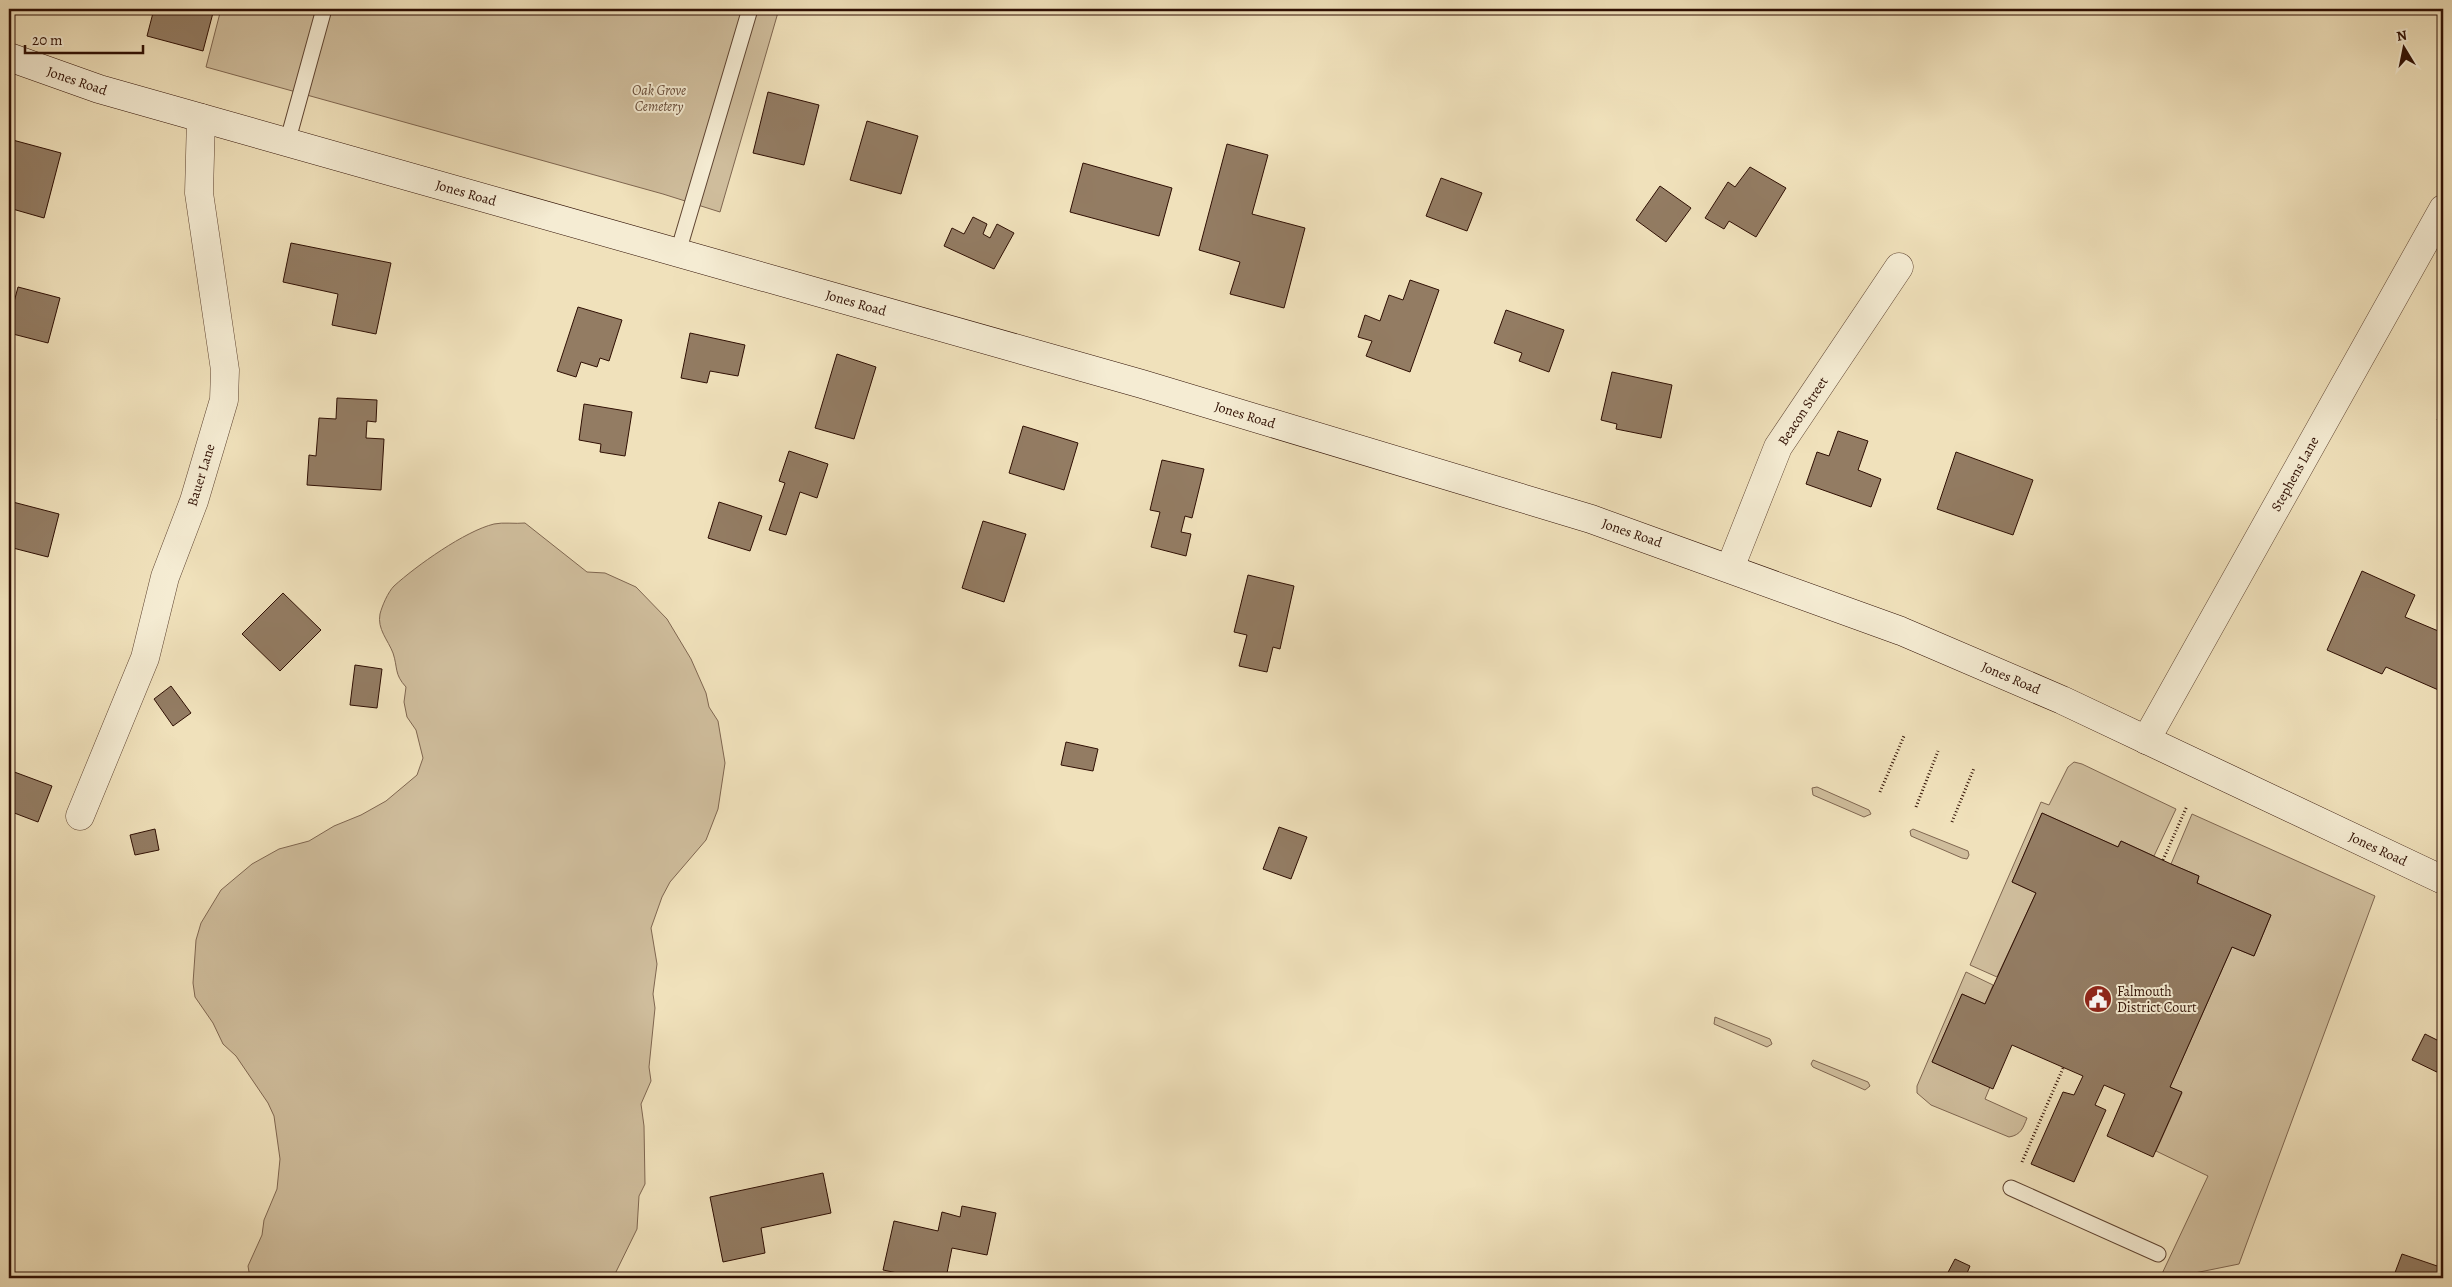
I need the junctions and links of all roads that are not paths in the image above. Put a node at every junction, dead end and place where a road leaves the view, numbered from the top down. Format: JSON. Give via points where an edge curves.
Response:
{"nodes":[{"id":1,"x":324,"y":9,"type":"edge"},
{"id":2,"x":750,"y":9,"type":"edge"},
{"id":3,"x":9,"y":57,"type":"edge"},
{"id":4,"x":201,"y":118,"type":"junction"},
{"id":5,"x":287,"y":143,"type":"junction"},
{"id":6,"x":2443,"y":209,"type":"edge"},
{"id":7,"x":678,"y":252,"type":"junction"},
{"id":8,"x":1899,"y":267,"type":"dead end"},
{"id":9,"x":1730,"y":568,"type":"junction"},
{"id":10,"x":2146,"y":740,"type":"junction"},
{"id":11,"x":80,"y":816,"type":"dead end"},
{"id":12,"x":2443,"y":880,"type":"edge"},
{"id":13,"x":2011,"y":1188,"type":"road end"},
{"id":14,"x":2158,"y":1254,"type":"dead end"}],
"edges":[{"from":1,"to":5,"type":"lane"},
{"from":2,"to":7,"type":"lane"},
{"from":3,"to":4,"type":"main road","name":"Jones Road","via":[[99,89]]},
{"from":4,"to":5,"type":"main road","name":"Jones Road"},
{"from":4,"to":11,"type":"main road","name":"Bauer Lane","via":[[198,193],[225,370],[224,400],[194,501],[166,576],[145,658]]},
{"from":5,"to":7,"type":"main road","name":"Jones Road"},
{"from":6,"to":10,"type":"main road","name":"Stephens Lane"},
{"from":7,"to":9,"type":"main road","name":"Jones Road","via":[[1591,519]]},
{"from":8,"to":9,"type":"main road","name":"Beacon Street","via":[[1778,447]]},
{"from":9,"to":10,"type":"main road","name":"Jones Road","via":[[1901,630]]},
{"from":10,"to":12,"type":"main road","name":"Jones Road"},
{"from":13,"to":14,"type":"lane"}]}
